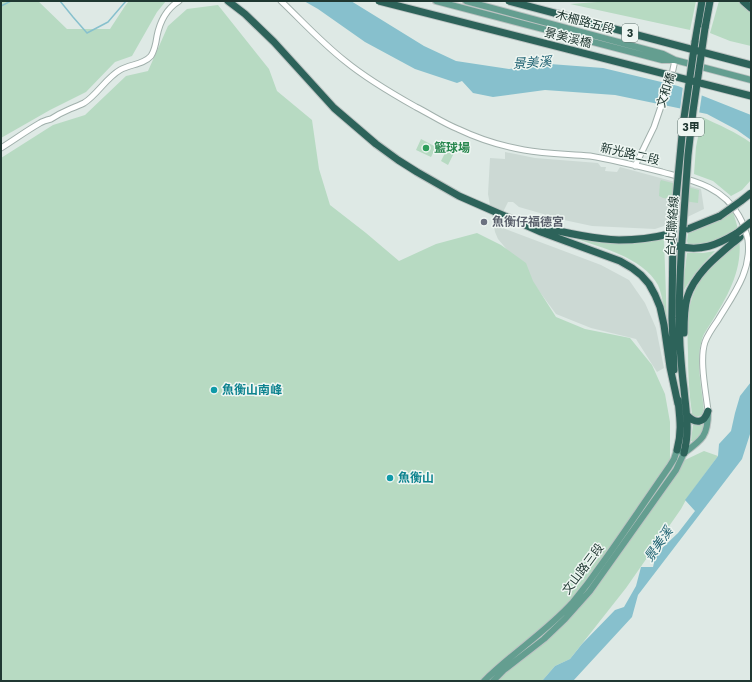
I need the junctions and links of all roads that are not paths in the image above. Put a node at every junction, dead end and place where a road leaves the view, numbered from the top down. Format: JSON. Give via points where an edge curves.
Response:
{"nodes":[{"id":1,"x":179,"y":1,"type":"edge"},
{"id":2,"x":229,"y":1,"type":"edge"},
{"id":3,"x":281,"y":1,"type":"edge"},
{"id":4,"x":379,"y":1,"type":"edge"},
{"id":5,"x":436,"y":1,"type":"edge"},
{"id":6,"x":466,"y":1,"type":"edge"},
{"id":7,"x":509,"y":1,"type":"edge"},
{"id":8,"x":702,"y":1,"type":"edge"},
{"id":9,"x":710,"y":1,"type":"edge"},
{"id":10,"x":743,"y":1,"type":"edge"},
{"id":11,"x":447,"y":2,"type":"edge"},
{"id":12,"x":751,"y":8,"type":"edge"},
{"id":13,"x":674,"y":63,"type":"junction"},
{"id":14,"x":751,"y":65,"type":"edge"},
{"id":15,"x":751,"y":80,"type":"edge"},
{"id":16,"x":751,"y":96,"type":"edge"},
{"id":17,"x":1,"y":148,"type":"edge"},
{"id":18,"x":635,"y":166,"type":"junction"},
{"id":19,"x":751,"y":193,"type":"edge"},
{"id":20,"x":511,"y":218,"type":"junction"},
{"id":21,"x":751,"y":223,"type":"edge"},
{"id":22,"x":685,"y":228,"type":"junction"},
{"id":23,"x":671,"y":232,"type":"junction"},
{"id":24,"x":738,"y":235,"type":"junction"},
{"id":25,"x":673,"y":245,"type":"junction"},
{"id":26,"x":682,"y":247,"type":"junction"},
{"id":27,"x":682,"y":379,"type":"junction"},
{"id":28,"x":678,"y":404,"type":"junction"},
{"id":29,"x":708,"y":411,"type":"junction"},
{"id":30,"x":687,"y":415,"type":"junction"},
{"id":31,"x":680,"y":451,"type":"junction"},
{"id":32,"x":484,"y":681,"type":"edge"},
{"id":33,"x":493,"y":681,"type":"edge"}],
"edges":[{"from":1,"to":17,"type":"street","via":[[169,8],[164,16],[150,57],[140,64],[120,70],[84,103],[40,123]]},
{"from":2,"to":20,"type":"highway","via":[[274,42],[334,108],[376,144],[448,190]]},
{"from":3,"to":18,"type":"street","name":"新光路二段","via":[[360,73],[458,130],[520,150],[589,156]]},
{"from":4,"to":16,"type":"highway","name":"景美溪橋","bridge":true},
{"from":5,"to":11,"type":"main road","name":"木柵路五段"},
{"from":6,"to":13,"type":"main road","name":"木柵路五段","via":[[663,54]]},
{"from":7,"to":14,"type":"highway","name":"景美溪橋","number":"3","bridge":true},
{"from":8,"to":23,"type":"highway","name":"台北聯絡線","number":"3甲","bridge":true,"via":[[683,125]]},
{"from":9,"to":22,"type":"highway","name":"台北聯絡線","number":"3甲","bridge":true,"via":[[688,155]]},
{"from":10,"to":12,"type":"highway"},
{"from":11,"to":13,"type":"main road","name":"木柵路五段"},
{"from":13,"to":15,"type":"main road","name":"木柵路五段"},
{"from":13,"to":18,"type":"street","name":"文和橋","via":[[650,137]]},
{"from":18,"to":29,"type":"street","name":"新光路二段","via":[[711,188],[736,209],[745,228],[748,240],[746,269],[738,288],[708,335],[704,348],[703,364]]},
{"from":19,"to":22,"type":"highway","bridge":true,"via":[[720,216]]},
{"from":20,"to":23,"type":"highway","via":[[541,227],[619,240],[658,237]]},
{"from":20,"to":28,"type":"highway","via":[[541,232],[620,261],[641,275],[649,284],[660,307]]},
{"from":21,"to":24,"type":"highway","bridge":true},
{"from":22,"to":26,"type":"highway","name":"台北聯絡線","number":"3甲"},
{"from":23,"to":25,"type":"highway","name":"台北聯絡線","number":"3甲"},
{"from":24,"to":26,"type":"highway","via":[[712,246]]},
{"from":24,"to":27,"type":"highway","via":[[700,274],[691,288],[684,318]]},
{"from":25,"to":26,"type":"highway"},
{"from":25,"to":28,"type":"highway","name":"台北聯絡線","number":"3甲","via":[[673,346]]},
{"from":26,"to":27,"type":"highway","name":"台北聯絡線","number":"3甲","via":[[679,318]]},
{"from":27,"to":30,"type":"highway","name":"台北聯絡線","number":"3甲"},
{"from":28,"to":31,"type":"highway","name":"台北聯絡線","number":"3甲","via":[[681,427]]},
{"from":29,"to":30,"type":"highway","via":[[704,419],[697,422]]},
{"from":29,"to":31,"type":"main road","name":"新光路二段","via":[[704,434],[698,443]]},
{"from":30,"to":31,"type":"highway","name":"台北聯絡線","number":"3甲","via":[[687,438]]},
{"from":31,"to":32,"type":"main road","name":"文山路三段","via":[[574,601]]},
{"from":31,"to":33,"type":"main road","name":"文山路三段","via":[[676,470],[590,591],[565,620]]}]}
